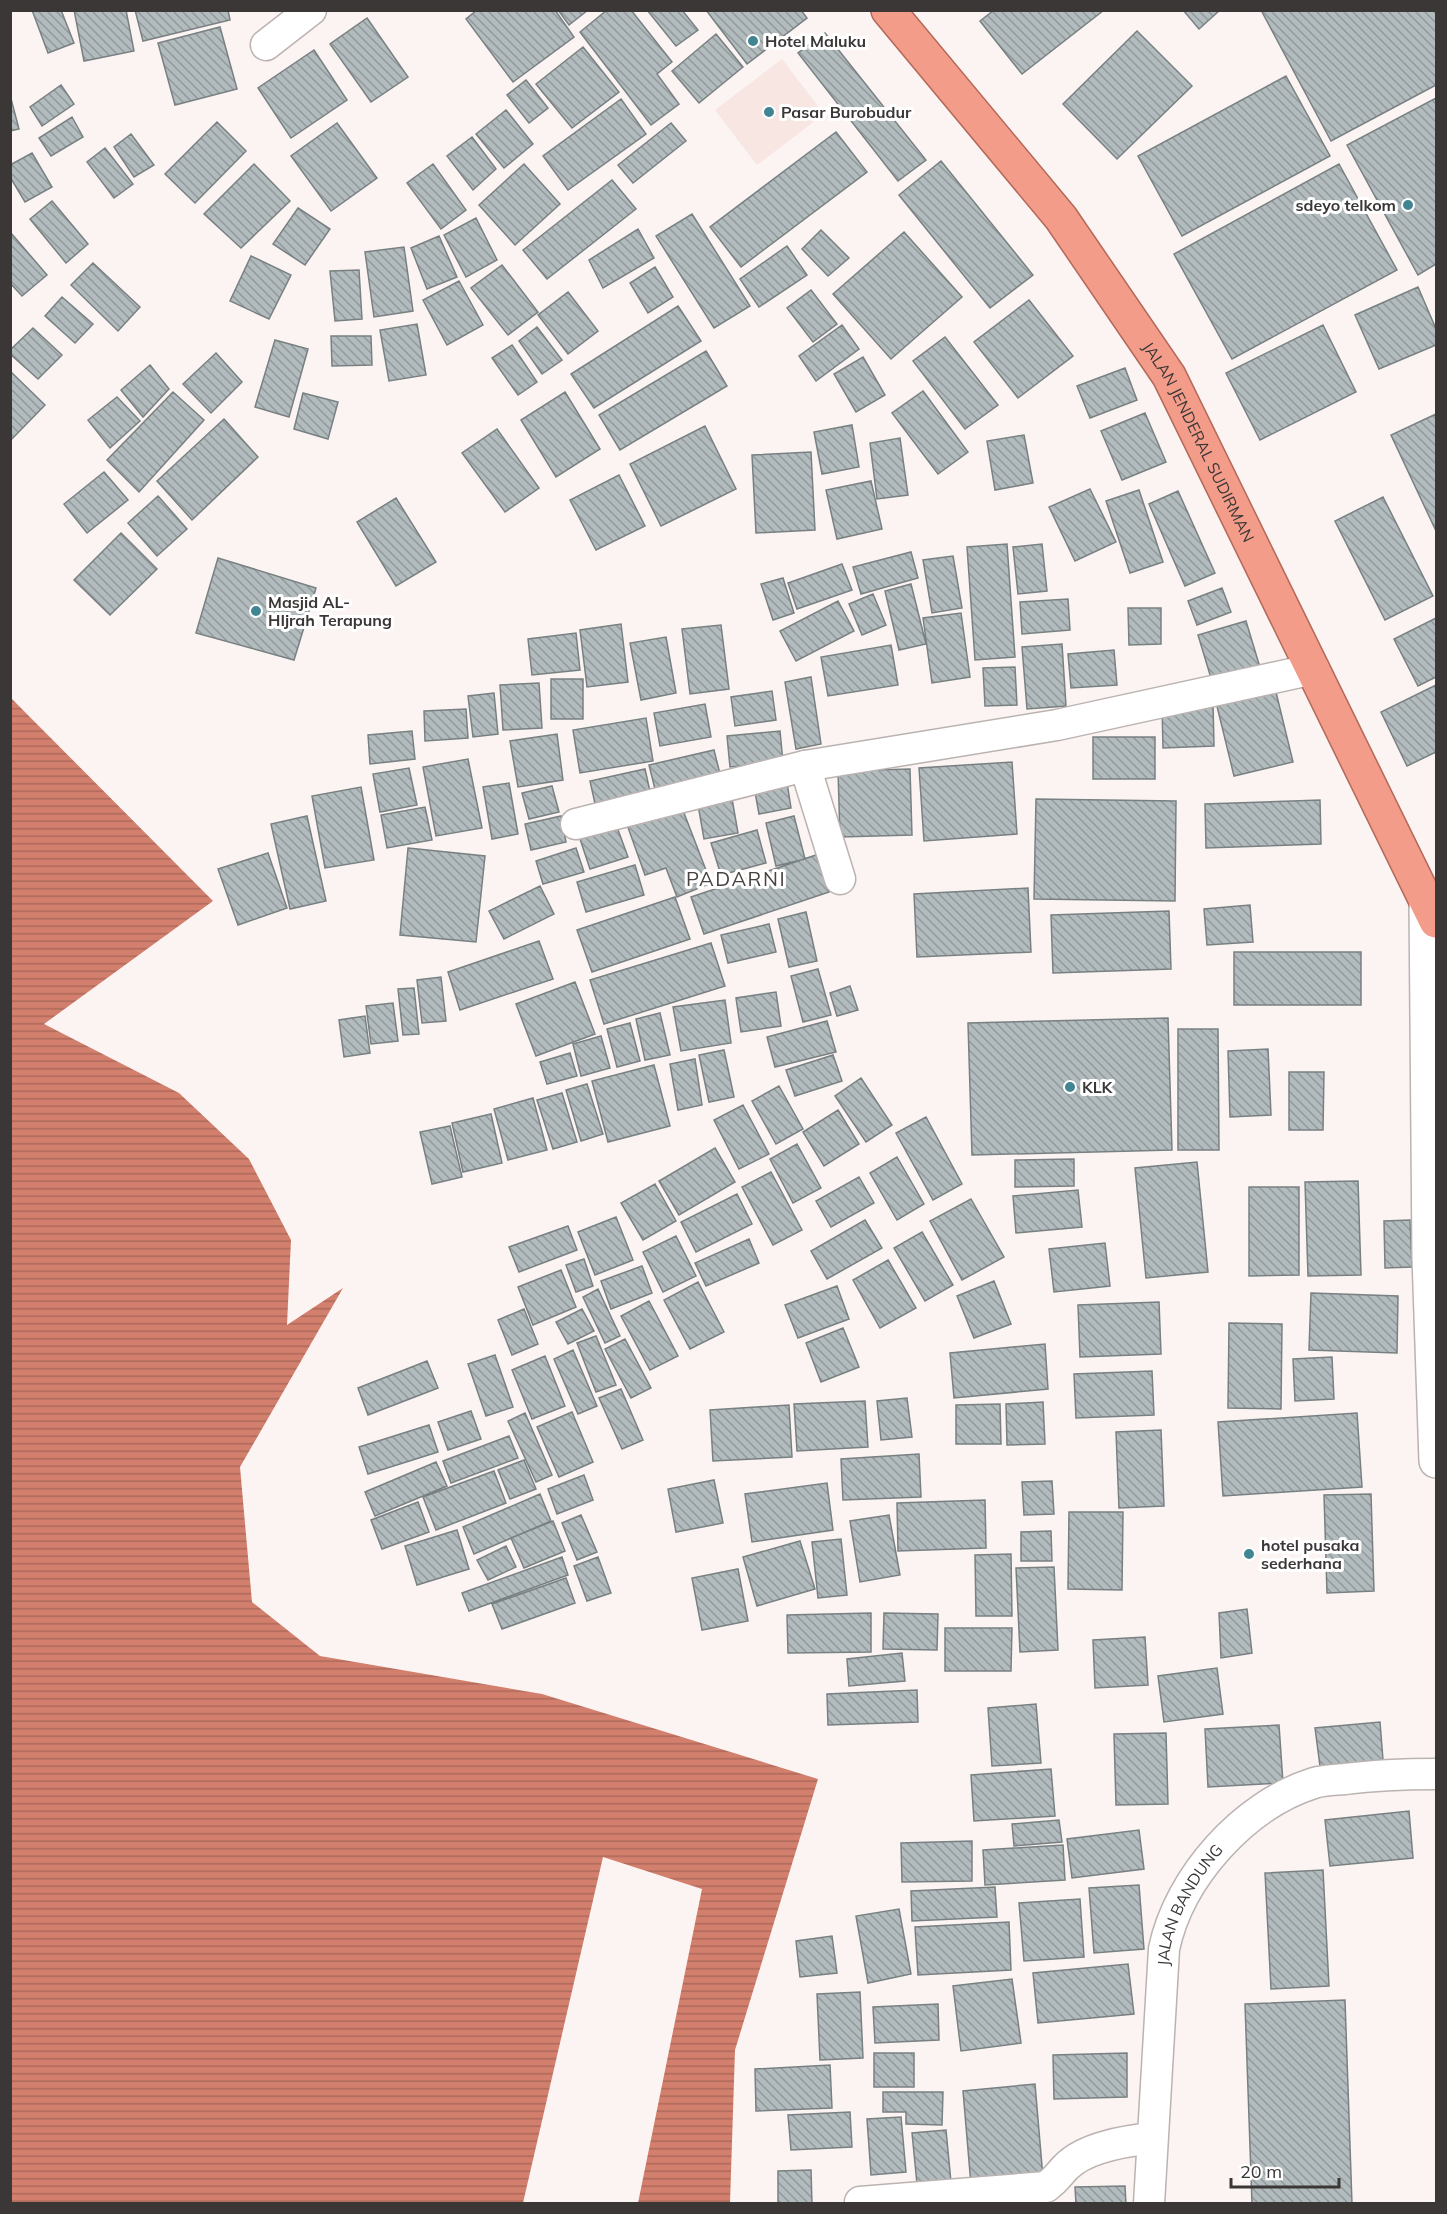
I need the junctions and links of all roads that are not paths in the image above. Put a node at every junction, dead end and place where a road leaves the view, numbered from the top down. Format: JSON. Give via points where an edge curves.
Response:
{"nodes":[{"id":1,"x":311,"y":10,"type":"edge"},
{"id":2,"x":888,"y":10,"type":"edge"},
{"id":3,"x":266,"y":45,"type":"dead end"},
{"id":4,"x":1314,"y":669,"type":"junction"},
{"id":5,"x":805,"y":766,"type":"junction"},
{"id":6,"x":576,"y":825,"type":"dead end"},
{"id":7,"x":840,"y":879,"type":"dead end"},
{"id":8,"x":1431,"y":910,"type":"edge"},
{"id":9,"x":1432,"y":1023,"type":"edge"},
{"id":10,"x":1437,"y":1461,"type":"edge"},
{"id":11,"x":1437,"y":1774,"type":"edge"},
{"id":12,"x":1152,"y":2138,"type":"junction"},
{"id":13,"x":860,"y":2202,"type":"edge"},
{"id":14,"x":1149,"y":2204,"type":"edge"}],
"edges":[{"from":1,"to":3,"type":"street"},
{"from":2,"to":4,"type":"highway","name":"JALAN JENDERAL SUDIRMAN","via":[[1061,218],[1169,376]]},
{"from":4,"to":5,"type":"street","via":[[1057,725]]},
{"from":4,"to":8,"type":"highway","name":"JALAN JENDERAL SUDIRMAN"},
{"from":5,"to":6,"type":"street"},
{"from":5,"to":7,"type":"street"},
{"from":8,"to":9,"type":"street"},
{"from":9,"to":10,"type":"street","via":[[1429,1257]]},
{"from":11,"to":12,"type":"street","name":"JALAN BANDUNG","via":[[1315,1782],[1255,1812],[1215,1852],[1178,1909],[1167,1937]]},
{"from":12,"to":13,"type":"street","via":[[1118,2142],[1090,2152],[1066,2166],[1046,2187]]},
{"from":12,"to":14,"type":"street","name":"JALAN BANDUNG"}]}
